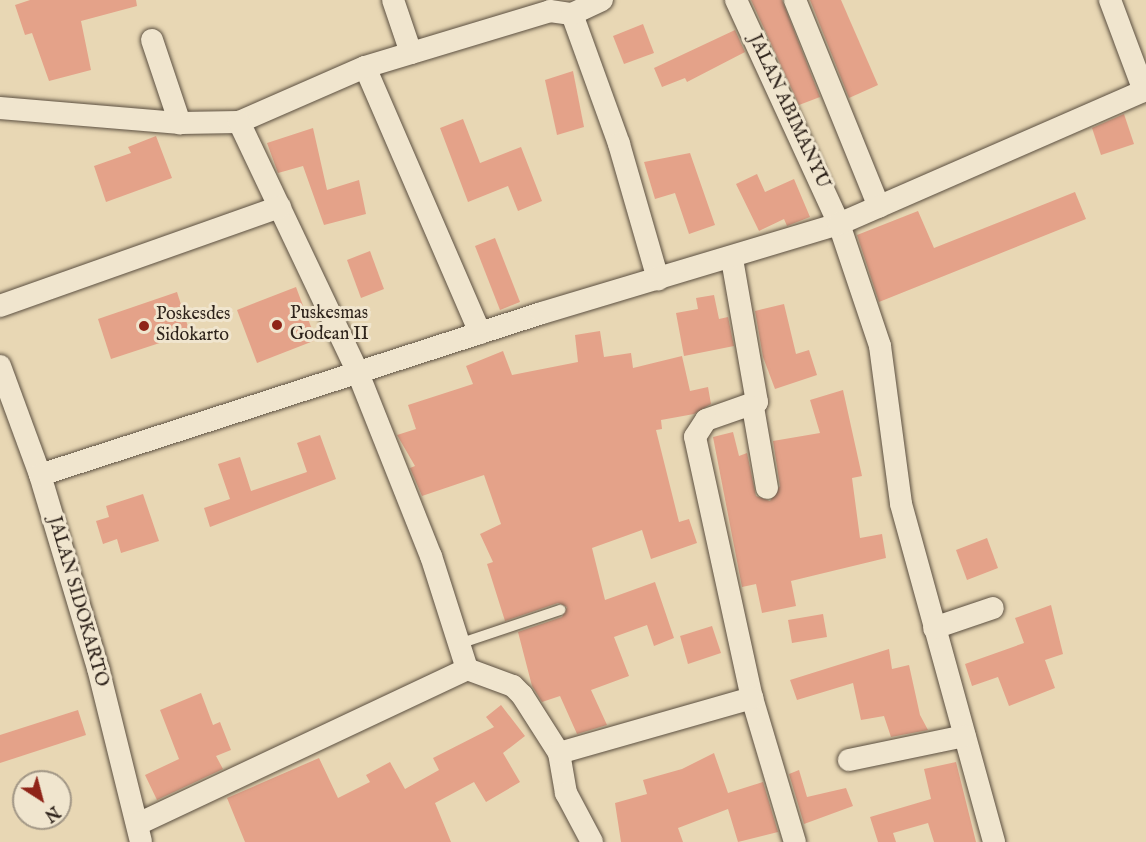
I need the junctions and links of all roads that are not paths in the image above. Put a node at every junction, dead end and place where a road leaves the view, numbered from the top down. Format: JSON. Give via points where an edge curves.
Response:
{"nodes":[{"id":1,"x":393,"y":0,"type":"edge"},
{"id":2,"x":602,"y":0,"type":"edge"},
{"id":3,"x":736,"y":0,"type":"edge"},
{"id":4,"x":795,"y":0,"type":"edge"},
{"id":5,"x":1110,"y":0,"type":"edge"},
{"id":6,"x":572,"y":14,"type":"junction"},
{"id":7,"x":152,"y":40,"type":"dead end"},
{"id":8,"x":411,"y":53,"type":"junction"},
{"id":9,"x":365,"y":67,"type":"junction"},
{"id":10,"x":1145,"y":90,"type":"edge"},
{"id":11,"x":0,"y":108,"type":"edge"},
{"id":12,"x":239,"y":122,"type":"junction"},
{"id":13,"x":180,"y":123,"type":"junction"},
{"id":14,"x":279,"y":207,"type":"junction"},
{"id":15,"x":879,"y":207,"type":"junction"},
{"id":16,"x":839,"y":224,"type":"junction"},
{"id":17,"x":732,"y":259,"type":"junction"},
{"id":18,"x":658,"y":279,"type":"junction"},
{"id":19,"x":0,"y":306,"type":"edge"},
{"id":20,"x":480,"y":333,"type":"junction"},
{"id":21,"x":1,"y":371,"type":"edge"},
{"id":22,"x":358,"y":373,"type":"junction"},
{"id":23,"x":753,"y":407,"type":"junction"},
{"id":24,"x":40,"y":475,"type":"junction"},
{"id":25,"x":767,"y":488,"type":"dead end"},
{"id":26,"x":993,"y":608,"type":"dead end"},
{"id":27,"x":560,"y":610,"type":"dead end"},
{"id":28,"x":934,"y":628,"type":"junction"},
{"id":29,"x":459,"y":644,"type":"junction"},
{"id":30,"x":467,"y":669,"type":"junction"},
{"id":31,"x":752,"y":698,"type":"junction"},
{"id":32,"x":965,"y":736,"type":"junction"},
{"id":33,"x":559,"y":753,"type":"junction"},
{"id":34,"x":849,"y":760,"type":"dead end"},
{"id":35,"x":140,"y":833,"type":"edge"},
{"id":36,"x":592,"y":842,"type":"edge"},
{"id":37,"x":795,"y":842,"type":"edge"},
{"id":38,"x":994,"y":842,"type":"edge"}],
"edges":[{"from":1,"to":8,"type":"street"},
{"from":2,"to":6,"type":"street"},
{"from":3,"to":16,"type":"street","name":"JALAN ABIMANYU"},
{"from":4,"to":15,"type":"street"},
{"from":5,"to":10,"type":"street"},
{"from":6,"to":8,"type":"street","via":[[550,11]]},
{"from":6,"to":18,"type":"street","via":[[619,144]]},
{"from":7,"to":13,"type":"street"},
{"from":8,"to":9,"type":"street"},
{"from":9,"to":12,"type":"street"},
{"from":9,"to":20,"type":"street"},
{"from":10,"to":15,"type":"street"},
{"from":11,"to":13,"type":"street"},
{"from":12,"to":13,"type":"street"},
{"from":12,"to":14,"type":"street"},
{"from":14,"to":19,"type":"street"},
{"from":14,"to":22,"type":"street"},
{"from":15,"to":16,"type":"street"},
{"from":16,"to":17,"type":"street"},
{"from":16,"to":28,"type":"street","name":"JALAN ABIMANYU","via":[[880,346],[902,504]]},
{"from":17,"to":18,"type":"street"},
{"from":17,"to":23,"type":"street","via":[[757,397]]},
{"from":18,"to":20,"type":"street"},
{"from":20,"to":22,"type":"street"},
{"from":21,"to":24,"type":"street","name":"JALAN SIDOKARTO"},
{"from":22,"to":24,"type":"street"},
{"from":22,"to":29,"type":"street","via":[[431,556]]},
{"from":23,"to":25,"type":"street"},
{"from":23,"to":31,"type":"street","via":[[706,420],[695,437]]},
{"from":24,"to":35,"type":"street","name":"JALAN SIDOKARTO"},
{"from":26,"to":28,"type":"street"},
{"from":27,"to":29,"type":"lane"},
{"from":28,"to":32,"type":"street","name":"JALAN ABIMANYU"},
{"from":29,"to":30,"type":"street"},
{"from":30,"to":33,"type":"street","via":[[513,686]]},
{"from":30,"to":35,"type":"street"},
{"from":31,"to":33,"type":"street"},
{"from":31,"to":37,"type":"street"},
{"from":32,"to":34,"type":"street"},
{"from":32,"to":38,"type":"street","name":"JALAN ABIMANYU"},
{"from":33,"to":36,"type":"street","via":[[566,793]]}]}
